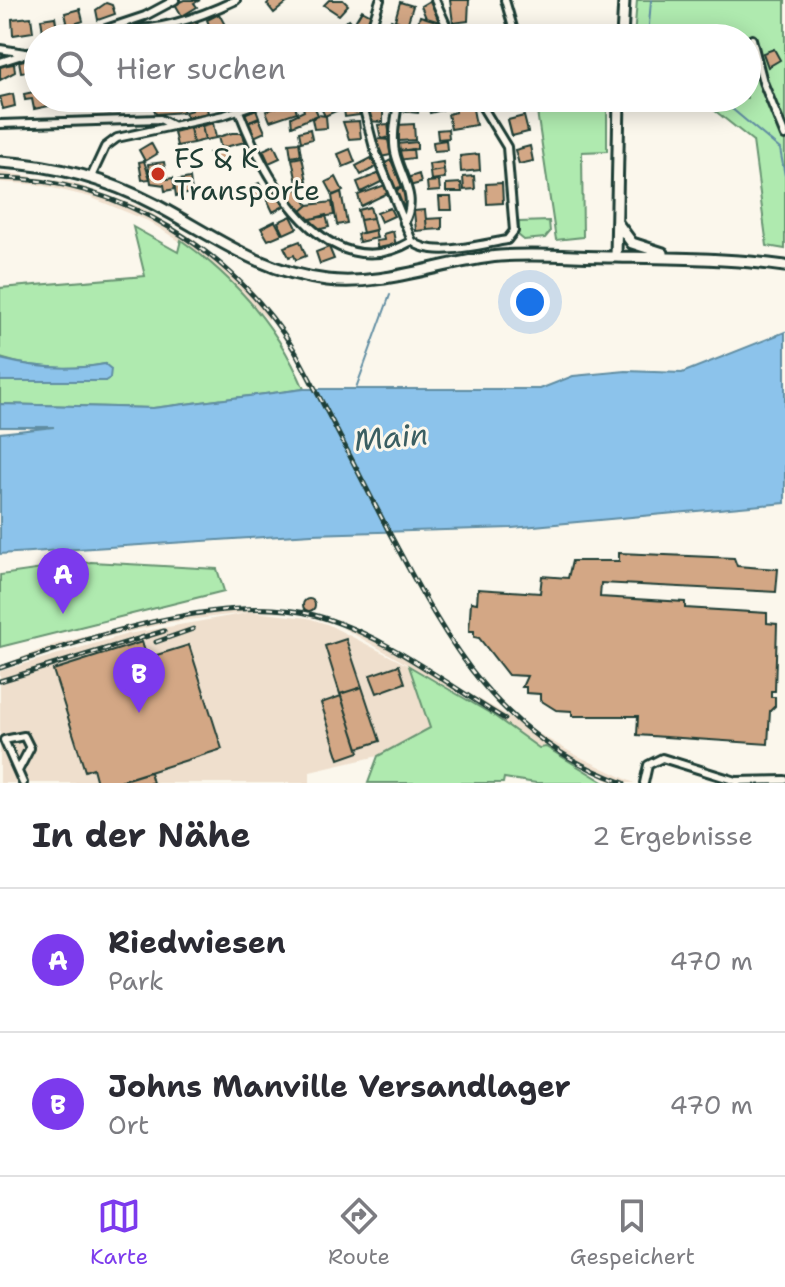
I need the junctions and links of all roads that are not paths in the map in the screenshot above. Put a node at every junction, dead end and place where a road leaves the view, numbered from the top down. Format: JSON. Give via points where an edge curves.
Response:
{"nodes":[{"id":1,"x":175,"y":0,"type":"edge"},
{"id":2,"x":236,"y":0,"type":"edge"},
{"id":3,"x":380,"y":0,"type":"edge"},
{"id":4,"x":435,"y":0,"type":"edge"},
{"id":5,"x":505,"y":0,"type":"edge"},
{"id":6,"x":624,"y":0,"type":"edge"},
{"id":7,"x":121,"y":24,"type":"edge"},
{"id":8,"x":174,"y":24,"type":"edge"},
{"id":9,"x":372,"y":24,"type":"edge"},
{"id":10,"x":446,"y":24,"type":"edge"},
{"id":11,"x":512,"y":24,"type":"edge"},
{"id":12,"x":623,"y":24,"type":"edge"},
{"id":13,"x":0,"y":49,"type":"edge"},
{"id":14,"x":24,"y":53,"type":"edge"},
{"id":15,"x":24,"y":53,"type":"edge"},
{"id":16,"x":0,"y":62,"type":"edge"},
{"id":17,"x":761,"y":74,"type":"edge"},
{"id":18,"x":234,"y":112,"type":"edge"},
{"id":19,"x":239,"y":112,"type":"edge"},
{"id":20,"x":365,"y":112,"type":"edge"},
{"id":21,"x":398,"y":112,"type":"edge"},
{"id":22,"x":486,"y":112,"type":"edge"},
{"id":23,"x":619,"y":112,"type":"edge"},
{"id":24,"x":0,"y":124,"type":"edge"},
{"id":25,"x":172,"y":125,"type":"junction"},
{"id":26,"x":785,"y":136,"type":"edge"},
{"id":27,"x":0,"y":162,"type":"edge"},
{"id":28,"x":91,"y":177,"type":"junction"},
{"id":29,"x":616,"y":220,"type":"junction"},
{"id":30,"x":404,"y":223,"type":"junction"},
{"id":31,"x":412,"y":241,"type":"junction"},
{"id":32,"x":616,"y":257,"type":"junction"},
{"id":33,"x":678,"y":257,"type":"junction"},
{"id":34,"x":781,"y":266,"type":"edge"},
{"id":35,"x":18,"y":771,"type":"junction"},
{"id":36,"x":785,"y":780,"type":"edge"},
{"id":37,"x":23,"y":783,"type":"edge"},
{"id":38,"x":644,"y":783,"type":"edge"}],
"edges":[{"from":1,"to":7,"type":"street"},
{"from":2,"to":8,"type":"street"},
{"from":3,"to":9,"type":"street"},
{"from":4,"to":10,"type":"street"},
{"from":5,"to":11,"type":"street"},
{"from":6,"to":12,"type":"main road"},
{"from":13,"to":14,"type":"street"},
{"from":15,"to":16,"type":"street"},
{"from":17,"to":26,"type":"street"},
{"from":18,"to":25,"type":"street"},
{"from":19,"to":31,"type":"street","via":[[263,166],[308,227],[370,254]]},
{"from":20,"to":30,"type":"street"},
{"from":21,"to":30,"type":"street","via":[[395,154],[411,199]]},
{"from":22,"to":31,"type":"street","via":[[507,147],[514,231],[507,240],[470,246],[435,249]]},
{"from":23,"to":29,"type":"main road"},
{"from":24,"to":25,"type":"street","via":[[160,119]]},
{"from":25,"to":28,"type":"street","via":[[110,142]]},
{"from":27,"to":28,"type":"main road"},
{"from":28,"to":32,"type":"main road","via":[[157,206],[245,257],[304,277],[357,280],[503,256]]},
{"from":29,"to":32,"type":"main road"},
{"from":29,"to":33,"type":"main road","via":[[632,243]]},
{"from":30,"to":31,"type":"street"},
{"from":32,"to":33,"type":"main road"},
{"from":33,"to":34,"type":"main road"},
{"from":35,"to":35,"type":"street","via":[[30,748],[24,736],[4,740]]},
{"from":35,"to":37,"type":"street"},
{"from":36,"to":38,"type":"street","via":[[736,781],[662,758],[651,763]]}]}
